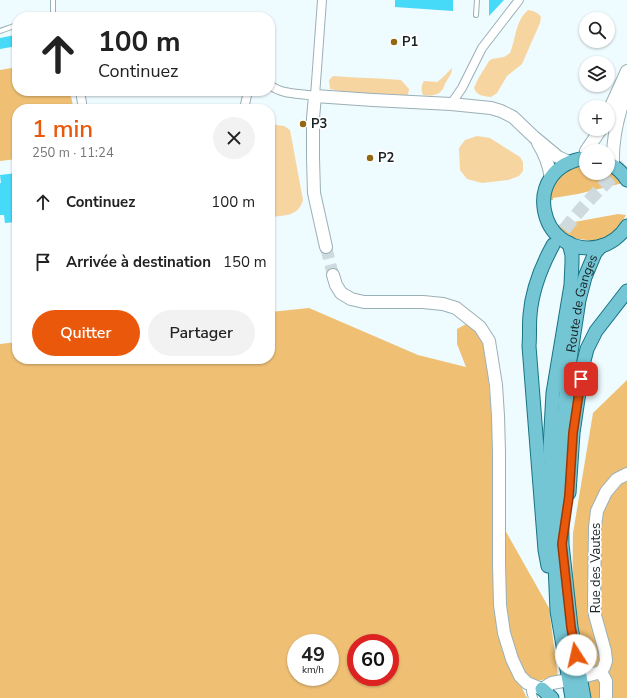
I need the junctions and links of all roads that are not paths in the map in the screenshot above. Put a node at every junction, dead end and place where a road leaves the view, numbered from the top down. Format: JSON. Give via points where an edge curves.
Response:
{"nodes":[{"id":1,"x":53,"y":0,"type":"edge"},
{"id":2,"x":322,"y":0,"type":"edge"},
{"id":3,"x":477,"y":0,"type":"edge"},
{"id":4,"x":518,"y":0,"type":"edge"},
{"id":5,"x":53,"y":12,"type":"edge"},
{"id":6,"x":476,"y":15,"type":"dead end"},
{"id":7,"x":12,"y":27,"type":"edge"},
{"id":8,"x":0,"y":31,"type":"edge"},
{"id":9,"x":627,"y":71,"type":"edge"},
{"id":10,"x":275,"y":89,"type":"edge"},
{"id":11,"x":627,"y":90,"type":"edge"},
{"id":12,"x":315,"y":96,"type":"junction"},
{"id":13,"x":614,"y":100,"type":"edge"},
{"id":14,"x":451,"y":104,"type":"junction"},
{"id":15,"x":534,"y":137,"type":"junction"},
{"id":16,"x":579,"y":156,"type":"edge"},
{"id":17,"x":579,"y":157,"type":"edge"},
{"id":18,"x":620,"y":171,"type":"edge"},
{"id":19,"x":551,"y":178,"type":"junction"},
{"id":20,"x":627,"y":226,"type":"edge"},
{"id":21,"x":621,"y":239,"type":"edge"},
{"id":22,"x":569,"y":243,"type":"junction"},
{"id":23,"x":553,"y":245,"type":"tunnel mouth"},
{"id":24,"x":600,"y":246,"type":"junction"},
{"id":25,"x":326,"y":247,"type":"tunnel mouth"},
{"id":26,"x":333,"y":275,"type":"tunnel mouth"},
{"id":27,"x":627,"y":291,"type":"edge"},
{"id":28,"x":627,"y":474,"type":"edge"},
{"id":29,"x":562,"y":544,"type":"junction"},
{"id":30,"x":556,"y":611,"type":"junction"},
{"id":31,"x":601,"y":672,"type":"junction"},
{"id":32,"x":586,"y":676,"type":"dead end"},
{"id":33,"x":563,"y":681,"type":"dead end"},
{"id":34,"x":536,"y":691,"type":"edge"},
{"id":35,"x":552,"y":698,"type":"edge"},
{"id":36,"x":572,"y":698,"type":"edge"},
{"id":37,"x":584,"y":698,"type":"edge"},
{"id":38,"x":606,"y":698,"type":"edge"}],
"edges":[{"from":1,"to":5,"type":"lane"},
{"from":2,"to":12,"type":"street"},
{"from":3,"to":6,"type":"lane"},
{"from":4,"to":14,"type":"street","via":[[482,48]]},
{"from":7,"to":8,"type":"lane"},
{"from":9,"to":13,"type":"street"},
{"from":10,"to":12,"type":"street"},
{"from":11,"to":18,"type":"street","via":[[619,113],[613,152]]},
{"from":12,"to":14,"type":"street"},
{"from":12,"to":25,"type":"street","via":[[314,192]]},
{"from":14,"to":15,"type":"street","via":[[501,111],[513,117]]},
{"from":15,"to":16,"type":"street","via":[[558,156]]},
{"from":15,"to":19,"type":"street","via":[[544,153]]},
{"from":17,"to":19,"type":"main road","via":[[559,169]]},
{"from":19,"to":22,"type":"main road","via":[[544,198],[546,217],[556,234]]},
{"from":20,"to":21,"type":"main road"},
{"from":21,"to":24,"type":"main road"},
{"from":22,"to":24,"type":"main road","via":[[584,248]]},
{"from":22,"to":30,"type":"main road","name":"Route de Ganges","via":[[572,255],[571,285],[553,393],[550,446]]},
{"from":23,"to":30,"type":"main road","via":[[539,272],[534,291],[529,346],[545,550]]},
{"from":24,"to":29,"type":"main road","name":"Route de Ganges","via":[[585,277],[578,300],[567,379],[561,460]]},
{"from":26,"to":34,"type":"street","via":[[341,293],[351,299],[364,302],[423,302],[456,308],[480,327],[489,341],[498,416],[500,605],[504,633],[512,659],[520,676]]},
{"from":27,"to":29,"type":"main road","via":[[596,331],[583,365],[573,433],[569,496]]},
{"from":28,"to":31,"type":"street","name":"Rue des Vautes","via":[[617,479],[606,492],[596,516],[594,601],[606,661]]},
{"from":29,"to":37,"type":"main road","name":"Route de Ganges","via":[[571,627]]},
{"from":30,"to":36,"type":"main road","name":"Route de Ganges"},
{"from":31,"to":32,"type":"street"},
{"from":31,"to":38,"type":"street","via":[[606,681]]},
{"from":33,"to":34,"type":"street"},
{"from":34,"to":35,"type":"main road"}]}
